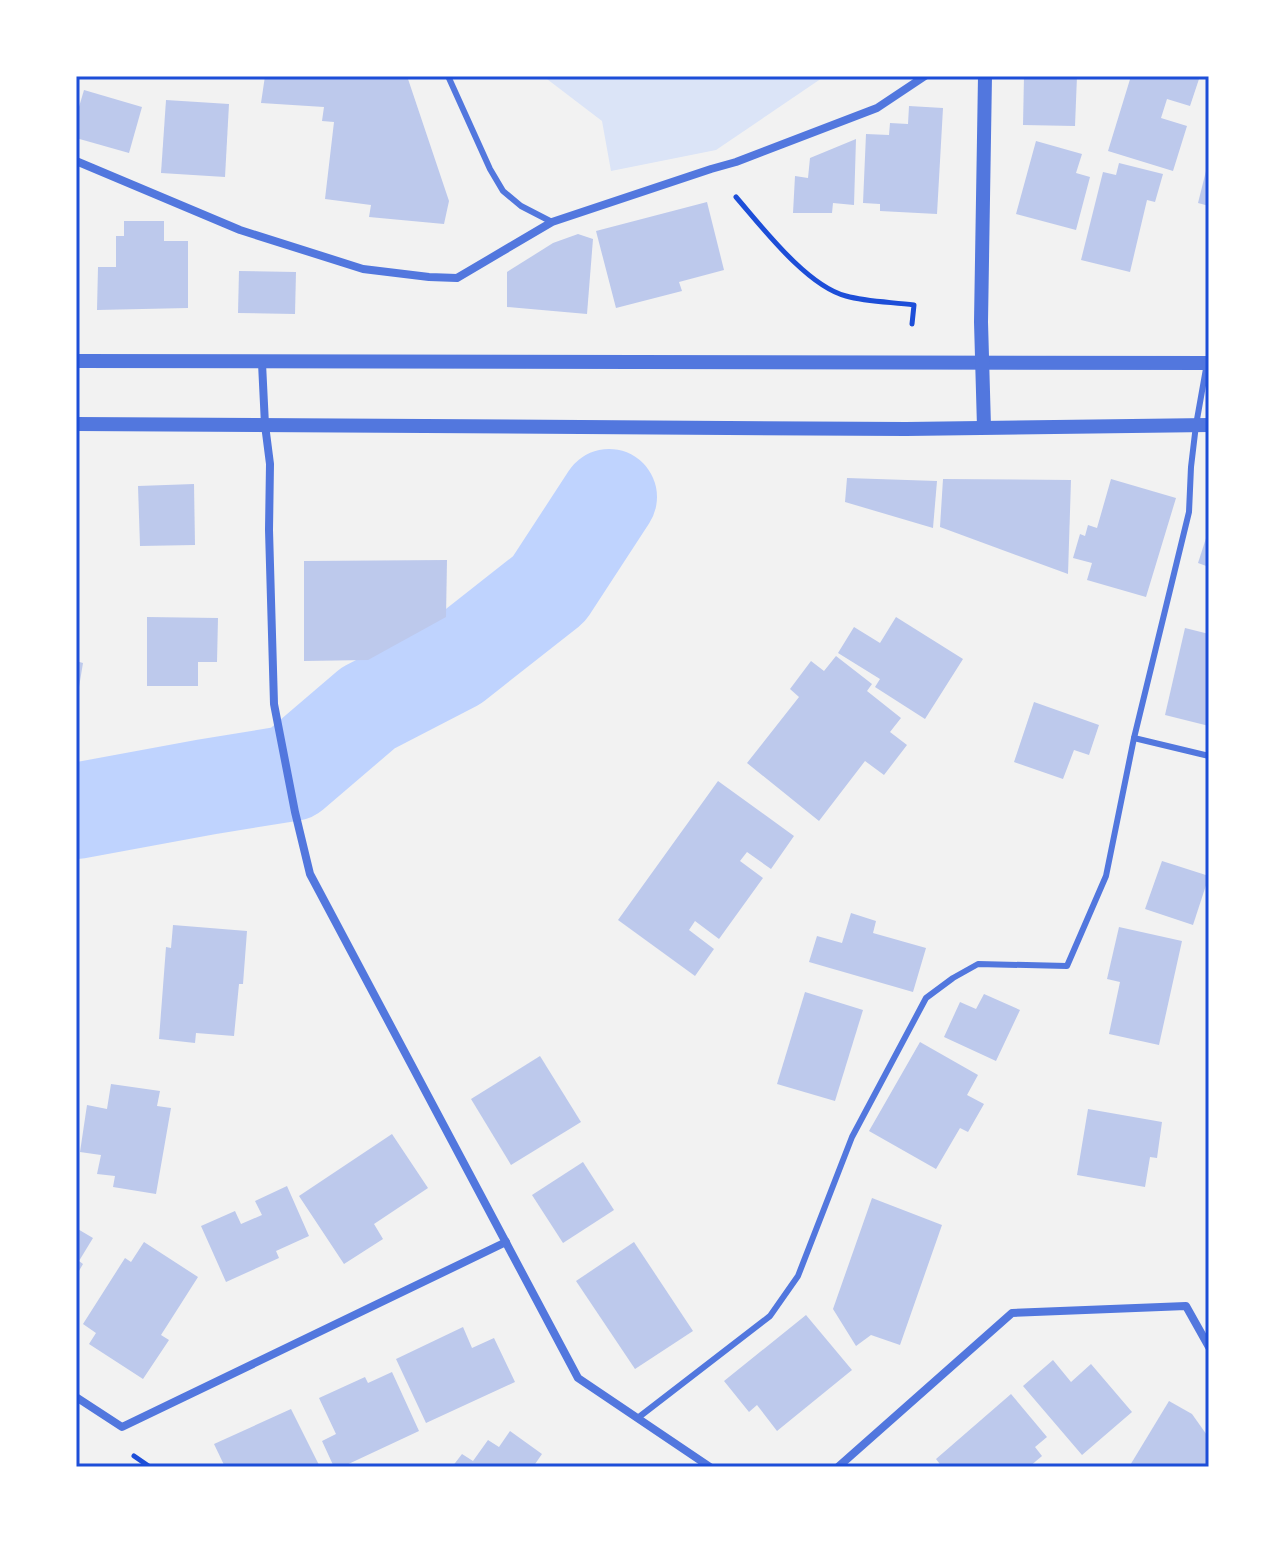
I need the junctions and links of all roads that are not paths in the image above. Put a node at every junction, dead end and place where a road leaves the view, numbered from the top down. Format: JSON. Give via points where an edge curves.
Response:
{"nodes":[{"id":1,"x":448,"y":76,"type":"edge"},
{"id":2,"x":925,"y":76,"type":"edge"},
{"id":3,"x":985,"y":76,"type":"edge"},
{"id":4,"x":76,"y":161,"type":"edge"},
{"id":5,"x":552,"y":222,"type":"junction"},
{"id":6,"x":76,"y":361,"type":"edge"},
{"id":7,"x":262,"y":363,"type":"junction"},
{"id":8,"x":984,"y":363,"type":"junction"},
{"id":9,"x":1208,"y":363,"type":"edge"},
{"id":10,"x":76,"y":424,"type":"edge"},
{"id":11,"x":265,"y":425,"type":"junction"},
{"id":12,"x":1202,"y":425,"type":"edge"},
{"id":13,"x":984,"y":427,"type":"junction"},
{"id":14,"x":1134,"y":738,"type":"junction"},
{"id":15,"x":1209,"y":756,"type":"edge"},
{"id":16,"x":506,"y":1242,"type":"junction"},
{"id":17,"x":1209,"y":1347,"type":"edge"},
{"id":18,"x":76,"y":1397,"type":"edge"},
{"id":19,"x":639,"y":1417,"type":"junction"},
{"id":20,"x":710,"y":1467,"type":"edge"},
{"id":21,"x":838,"y":1467,"type":"edge"}],
"edges":[{"from":1,"to":5,"type":"lane","via":[[503,191]]},
{"from":2,"to":5,"type":"street","via":[[877,108],[736,162]]},
{"from":3,"to":8,"type":"street"},
{"from":4,"to":5,"type":"street","via":[[240,230],[363,269],[457,278]]},
{"from":6,"to":7,"type":"street"},
{"from":7,"to":8,"type":"street"},
{"from":7,"to":11,"type":"street"},
{"from":8,"to":9,"type":"street"},
{"from":8,"to":13,"type":"street"},
{"from":9,"to":12,"type":"lane"},
{"from":10,"to":11,"type":"street"},
{"from":11,"to":13,"type":"street"},
{"from":11,"to":16,"type":"street","via":[[274,704],[310,874]]},
{"from":12,"to":13,"type":"street"},
{"from":12,"to":14,"type":"lane","via":[[1191,467],[1189,512]]},
{"from":14,"to":15,"type":"lane"},
{"from":14,"to":19,"type":"lane","via":[[1106,876],[1067,966],[978,964],[926,998],[852,1137],[798,1276],[770,1316]]},
{"from":16,"to":18,"type":"street","via":[[122,1427]]},
{"from":16,"to":19,"type":"street","via":[[578,1378]]},
{"from":17,"to":21,"type":"street","via":[[1186,1306],[1012,1313]]},
{"from":19,"to":20,"type":"street"}]}
